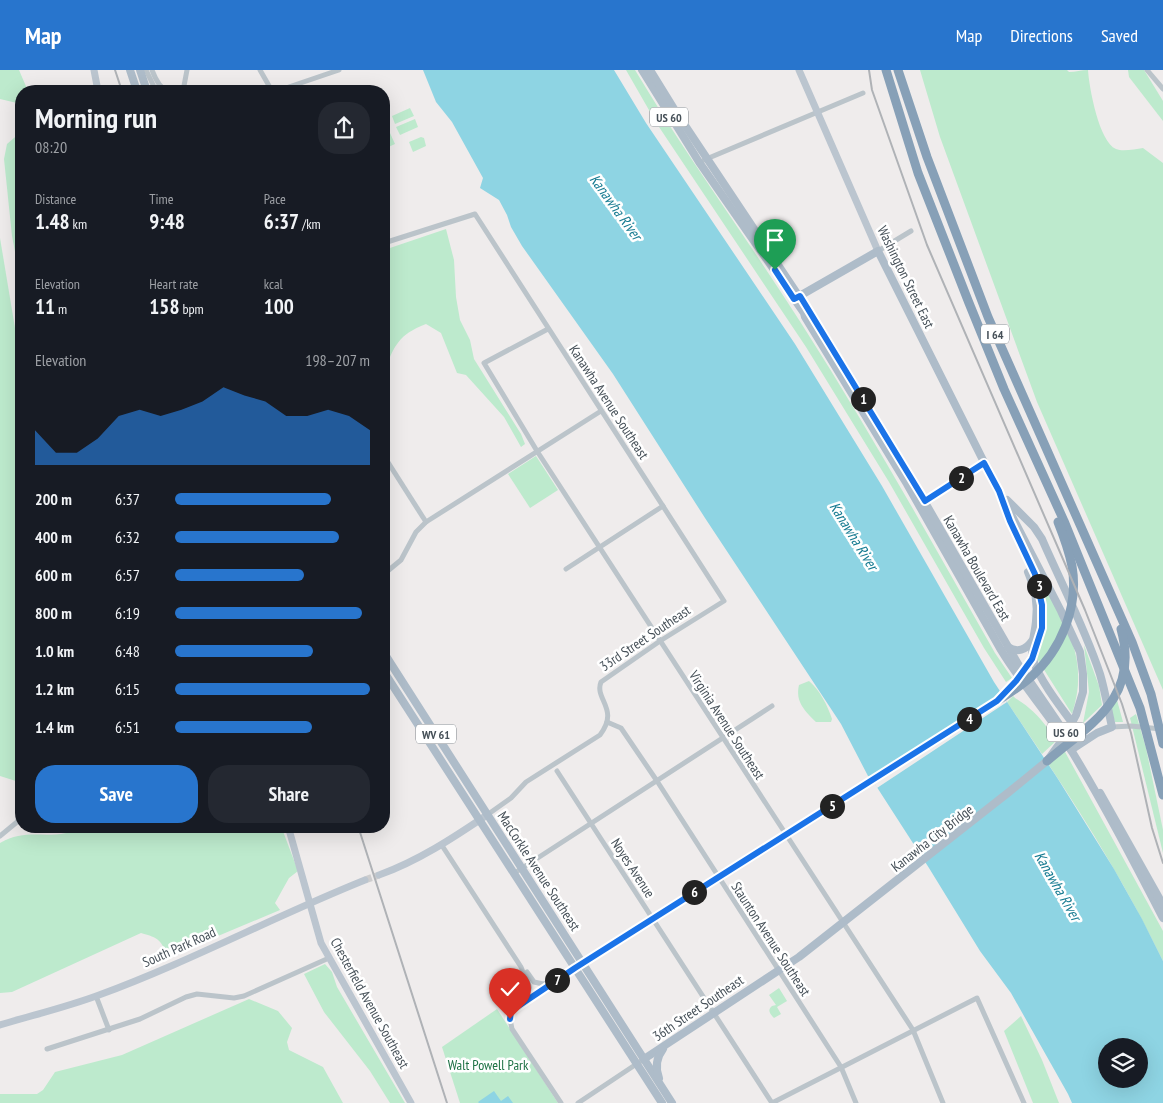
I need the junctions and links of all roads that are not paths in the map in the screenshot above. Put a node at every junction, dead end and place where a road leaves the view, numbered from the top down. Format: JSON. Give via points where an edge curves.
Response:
{"nodes":[{"id":1,"x":94,"y":70,"type":"edge"},
{"id":2,"x":130,"y":70,"type":"edge"},
{"id":3,"x":140,"y":70,"type":"edge"},
{"id":4,"x":146,"y":70,"type":"edge"},
{"id":5,"x":152,"y":70,"type":"edge"},
{"id":6,"x":187,"y":70,"type":"edge"},
{"id":7,"x":260,"y":70,"type":"edge"},
{"id":8,"x":340,"y":70,"type":"edge"},
{"id":9,"x":642,"y":70,"type":"edge"},
{"id":10,"x":650,"y":70,"type":"edge"},
{"id":11,"x":799,"y":70,"type":"edge"},
{"id":12,"x":886,"y":70,"type":"edge"},
{"id":13,"x":898,"y":70,"type":"edge"},
{"id":14,"x":1147,"y":70,"type":"edge"},
{"id":15,"x":1160,"y":84,"type":"edge"},
{"id":16,"x":97,"y":85,"type":"edge"},
{"id":17,"x":135,"y":85,"type":"edge"},
{"id":18,"x":145,"y":85,"type":"edge"},
{"id":19,"x":153,"y":85,"type":"edge"},
{"id":20,"x":160,"y":85,"type":"edge"},
{"id":21,"x":184,"y":85,"type":"edge"},
{"id":22,"x":269,"y":85,"type":"edge"},
{"id":23,"x":294,"y":85,"type":"edge"},
{"id":24,"x":1163,"y":89,"type":"edge"},
{"id":25,"x":863,"y":92,"type":"dead end"},
{"id":26,"x":817,"y":112,"type":"junction"},
{"id":27,"x":703,"y":161,"type":"junction"},
{"id":28,"x":911,"y":231,"type":"dead end"},
{"id":29,"x":390,"y":240,"type":"edge"},
{"id":30,"x":878,"y":251,"type":"junction"},
{"id":31,"x":772,"y":267,"type":"junction"},
{"id":32,"x":797,"y":297,"type":"junction"},
{"id":33,"x":804,"y":317,"type":"junction"},
{"id":34,"x":548,"y":329,"type":"junction"},
{"id":35,"x":601,"y":411,"type":"junction"},
{"id":36,"x":537,"y":451,"type":"junction"},
{"id":37,"x":984,"y":463,"type":"junction"},
{"id":38,"x":390,"y":465,"type":"edge"},
{"id":39,"x":1043,"y":477,"type":"junction"},
{"id":40,"x":999,"y":491,"type":"junction"},
{"id":41,"x":922,"y":503,"type":"junction"},
{"id":42,"x":663,"y":506,"type":"junction"},
{"id":43,"x":1010,"y":521,"type":"junction"},
{"id":44,"x":426,"y":522,"type":"junction"},
{"id":45,"x":600,"y":548,"type":"junction"},
{"id":46,"x":390,"y":569,"type":"edge"},
{"id":47,"x":566,"y":569,"type":"dead end"},
{"id":48,"x":1110,"y":592,"type":"junction"},
{"id":49,"x":724,"y":601,"type":"joint"},
{"id":50,"x":660,"y":641,"type":"junction"},
{"id":51,"x":1032,"y":641,"type":"junction"},
{"id":52,"x":1008,"y":647,"type":"junction"},
{"id":53,"x":390,"y":662,"type":"edge"},
{"id":54,"x":390,"y":681,"type":"edge"},
{"id":55,"x":997,"y":701,"type":"junction"},
{"id":56,"x":772,"y":706,"type":"dead end"},
{"id":57,"x":607,"y":722,"type":"junction"},
{"id":58,"x":1112,"y":726,"type":"junction"},
{"id":59,"x":1163,"y":729,"type":"edge"},
{"id":60,"x":722,"y":738,"type":"junction"},
{"id":61,"x":1085,"y":740,"type":"junction"},
{"id":62,"x":1163,"y":744,"type":"edge"},
{"id":63,"x":1072,"y":748,"type":"junction"},
{"id":64,"x":1047,"y":761,"type":"junction"},
{"id":65,"x":557,"y":771,"type":"dead end"},
{"id":66,"x":657,"y":780,"type":"junction"},
{"id":67,"x":1163,"y":795,"type":"edge"},
{"id":68,"x":487,"y":815,"type":"junction"},
{"id":69,"x":479,"y":821,"type":"junction"},
{"id":70,"x":591,"y":823,"type":"junction"},
{"id":71,"x":15,"y":824,"type":"edge"},
{"id":72,"x":290,"y":833,"type":"edge"},
{"id":73,"x":0,"y":836,"type":"edge"},
{"id":74,"x":441,"y":844,"type":"junction"},
{"id":75,"x":521,"y":869,"type":"junction"},
{"id":76,"x":513,"y":874,"type":"junction"},
{"id":77,"x":379,"y":875,"type":"tunnel mouth"},
{"id":78,"x":717,"y":877,"type":"junction"},
{"id":79,"x":365,"y":880,"type":"tunnel mouth"},
{"id":80,"x":310,"y":902,"type":"junction"},
{"id":81,"x":1163,"y":904,"type":"edge"},
{"id":82,"x":653,"y":918,"type":"junction"},
{"id":83,"x":1163,"y":918,"type":"edge"},
{"id":84,"x":831,"y":931,"type":"joint"},
{"id":85,"x":329,"y":958,"type":"junction"},
{"id":86,"x":583,"y":963,"type":"junction"},
{"id":87,"x":521,"y":967,"type":"junction"},
{"id":88,"x":575,"y":968,"type":"junction"},
{"id":89,"x":778,"y":969,"type":"junction"},
{"id":90,"x":556,"y":980,"type":"junction"},
{"id":91,"x":96,"y":996,"type":"junction"},
{"id":92,"x":522,"y":1004,"type":"junction"},
{"id":93,"x":714,"y":1012,"type":"junction"},
{"id":94,"x":0,"y":1025,"type":"edge"},
{"id":95,"x":108,"y":1030,"type":"junction"},
{"id":96,"x":913,"y":1030,"type":"junction"},
{"id":97,"x":668,"y":1043,"type":"junction"},
{"id":98,"x":47,"y":1049,"type":"dead end"},
{"id":99,"x":644,"y":1059,"type":"junction"},
{"id":100,"x":636,"y":1065,"type":"junction"},
{"id":101,"x":841,"y":1067,"type":"junction"},
{"id":102,"x":662,"y":1087,"type":"junction"},
{"id":103,"x":411,"y":1103,"type":"edge"},
{"id":104,"x":561,"y":1103,"type":"edge"},
{"id":105,"x":578,"y":1103,"type":"edge"},
{"id":106,"x":662,"y":1103,"type":"edge"},
{"id":107,"x":672,"y":1103,"type":"edge"},
{"id":108,"x":772,"y":1103,"type":"edge"},
{"id":109,"x":856,"y":1103,"type":"edge"},
{"id":110,"x":943,"y":1103,"type":"edge"},
{"id":111,"x":1024,"y":1103,"type":"edge"}],
"edges":[{"from":1,"to":16,"type":"street"},
{"from":2,"to":17,"type":"main road"},
{"from":3,"to":18,"type":"main road"},
{"from":4,"to":19,"type":"street"},
{"from":5,"to":20,"type":"street"},
{"from":6,"to":21,"type":"street"},
{"from":7,"to":22,"type":"street"},
{"from":8,"to":23,"type":"street"},
{"from":9,"to":27,"type":"main road","name":"Kanawha Boulevard East","number":"US 60","via":[[671,120]]},
{"from":10,"to":27,"type":"main road","name":"Kanawha Boulevard East","number":"US 60"},
{"from":11,"to":26,"type":"street","name":"Washington Street East"},
{"from":12,"to":39,"type":"highway","number":"I 64","via":[[922,182],[972,312]]},
{"from":13,"to":48,"type":"highway","number":"I 64","via":[[927,157],[988,317]]},
{"from":14,"to":15,"type":"street"},
{"from":15,"to":24,"type":"street"},
{"from":25,"to":26,"type":"street"},
{"from":26,"to":27,"type":"street"},
{"from":26,"to":30,"type":"street","name":"Washington Street East"},
{"from":27,"to":31,"type":"main road","name":"Kanawha Boulevard East","number":"US 60"},
{"from":27,"to":32,"type":"main road","name":"Kanawha Boulevard East","number":"US 60"},
{"from":28,"to":30,"type":"street"},
{"from":29,"to":34,"type":"street","name":"Kanawha Avenue Southeast","via":[[476,214]]},
{"from":30,"to":32,"type":"main road"},
{"from":30,"to":37,"type":"main road","name":"Washington Street East"},
{"from":31,"to":32,"type":"main road","name":"Kanawha Boulevard East","number":"US 60"},
{"from":31,"to":33,"type":"main road","name":"Kanawha Boulevard East","number":"US 60"},
{"from":32,"to":33,"type":"main road","name":"Kanawha Boulevard East","number":"US 60"},
{"from":32,"to":41,"type":"main road","name":"Kanawha Boulevard East","number":"US 60"},
{"from":33,"to":41,"type":"main road","name":"Kanawha Boulevard East","number":"US 60"},
{"from":34,"to":35,"type":"street","name":"Kanawha Avenue Southeast"},
{"from":34,"to":36,"type":"street","name":"Virginia Avenue Southeast","via":[[484,363]]},
{"from":35,"to":36,"type":"street"},
{"from":35,"to":42,"type":"street","name":"Kanawha Avenue Southeast"},
{"from":36,"to":44,"type":"street"},
{"from":36,"to":45,"type":"street","name":"Virginia Avenue Southeast"},
{"from":37,"to":40,"type":"main road","name":"Washington Street East"},
{"from":37,"to":41,"type":"street"},
{"from":38,"to":44,"type":"street"},
{"from":39,"to":55,"type":"highway","via":[[1072,568],[1074,591],[1071,611],[1062,636],[1044,665]]},
{"from":39,"to":67,"type":"highway","number":"I 64","via":[[1140,708]]},
{"from":40,"to":43,"type":"main road","name":"Washington Street East"},
{"from":40,"to":58,"type":"main road","name":"Washington Street East","via":[[1042,539],[1099,673]]},
{"from":40,"to":64,"type":"main road","name":"Kanawha City Bridge","via":[[1080,652],[1083,674],[1080,702],[1068,732]]},
{"from":41,"to":52,"type":"main road","name":"Kanawha Boulevard East","number":"US 60"},
{"from":41,"to":63,"type":"main road","name":"Kanawha Boulevard East","number":"US 60","via":[[1012,668]]},
{"from":42,"to":45,"type":"street"},
{"from":42,"to":49,"type":"street","name":"Kanawha Avenue Southeast"},
{"from":43,"to":51,"type":"main road","name":"Washington Street East","via":[[1036,599]]},
{"from":43,"to":55,"type":"main road","via":[[1035,574],[1042,605],[1042,628],[1027,666]]},
{"from":44,"to":46,"type":"street","via":[[416,532],[401,560]]},
{"from":45,"to":47,"type":"street"},
{"from":45,"to":50,"type":"street","name":"Virginia Avenue Southeast"},
{"from":48,"to":62,"type":"highway","number":"I 64","via":[[1151,694]]},
{"from":48,"to":64,"type":"highway","via":[[1125,642],[1122,684],[1106,710]]},
{"from":49,"to":50,"type":"street","name":"33rd Street Southeast"},
{"from":50,"to":57,"type":"street","name":"33rd Street Southeast","via":[[601,682],[600,689],[608,710]]},
{"from":50,"to":60,"type":"street","name":"Virginia Avenue Southeast"},
{"from":51,"to":52,"type":"main road","via":[[1022,650]]},
{"from":51,"to":61,"type":"main road","name":"Washington Street East","via":[[1033,659],[1041,677]]},
{"from":52,"to":63,"type":"main road","name":"Kanawha Boulevard East","number":"US 60","via":[[1069,736]]},
{"from":53,"to":68,"type":"main road","name":"MacCorkle Avenue Southeast","number":"WV 61"},
{"from":54,"to":69,"type":"main road","name":"MacCorkle Avenue Southeast","number":"WV 61"},
{"from":55,"to":78,"type":"main road"},
{"from":56,"to":60,"type":"street"},
{"from":57,"to":66,"type":"street","name":"Staunton Avenue Southeast","via":[[622,728]]},
{"from":57,"to":68,"type":"street","via":[[600,735],[526,782],[511,798]]},
{"from":58,"to":59,"type":"street"},
{"from":58,"to":61,"type":"main road"},
{"from":60,"to":66,"type":"street"},
{"from":60,"to":96,"type":"street","name":"Virginia Avenue Southeast"},
{"from":61,"to":63,"type":"main road"},
{"from":63,"to":81,"type":"main road","name":"Kanawha Boulevard East","number":"US 60"},
{"from":63,"to":83,"type":"main road","name":"Kanawha Boulevard East","number":"US 60"},
{"from":64,"to":84,"type":"main road","name":"Kanawha City Bridge"},
{"from":65,"to":70,"type":"street","name":"Noyes Avenue"},
{"from":66,"to":70,"type":"street"},
{"from":66,"to":78,"type":"street","name":"Staunton Avenue Southeast"},
{"from":68,"to":69,"type":"street"},
{"from":68,"to":75,"type":"main road","name":"MacCorkle Avenue Southeast","number":"WV 61"},
{"from":69,"to":74,"type":"street"},
{"from":69,"to":76,"type":"main road","name":"MacCorkle Avenue Southeast","number":"WV 61"},
{"from":70,"to":75,"type":"street"},
{"from":70,"to":82,"type":"street","name":"Noyes Avenue"},
{"from":71,"to":73,"type":"street"},
{"from":72,"to":80,"type":"street","name":"Chesterfield Avenue Southeast"},
{"from":74,"to":77,"type":"street","via":[[402,867]]},
{"from":74,"to":87,"type":"street"},
{"from":75,"to":76,"type":"street"},
{"from":75,"to":86,"type":"main road","name":"MacCorkle Avenue Southeast","number":"WV 61"},
{"from":76,"to":88,"type":"main road","name":"MacCorkle Avenue Southeast","number":"WV 61"},
{"from":78,"to":82,"type":"main road"},
{"from":78,"to":89,"type":"street","name":"Staunton Avenue Southeast"},
{"from":79,"to":80,"type":"street","name":"South Park Road"},
{"from":80,"to":85,"type":"street","name":"Chesterfield Avenue Southeast","via":[[321,943]]},
{"from":80,"to":91,"type":"street","name":"South Park Road","via":[[141,979]]},
{"from":82,"to":86,"type":"main road"},
{"from":82,"to":93,"type":"street","name":"Noyes Avenue"},
{"from":84,"to":89,"type":"main road","name":"36th Street Southeast"},
{"from":85,"to":95,"type":"street","via":[[244,996],[196,994]]},
{"from":85,"to":103,"type":"street","name":"Chesterfield Avenue Southeast"},
{"from":86,"to":88,"type":"main road"},
{"from":86,"to":99,"type":"main road","name":"MacCorkle Avenue Southeast","number":"WV 61"},
{"from":87,"to":90,"type":"street","via":[[534,982],[543,984]]},
{"from":87,"to":92,"type":"street","via":[[530,986]]},
{"from":88,"to":90,"type":"street"},
{"from":88,"to":100,"type":"main road","name":"MacCorkle Avenue Southeast","number":"WV 61"},
{"from":89,"to":93,"type":"main road","name":"36th Street Southeast"},
{"from":89,"to":101,"type":"street","name":"Staunton Avenue Southeast"},
{"from":90,"to":92,"type":"street"},
{"from":91,"to":94,"type":"street","name":"South Park Road"},
{"from":91,"to":95,"type":"street"},
{"from":92,"to":104,"type":"street","via":[[511,1011],[512,1029]]},
{"from":93,"to":97,"type":"main road","name":"36th Street Southeast"},
{"from":93,"to":108,"type":"street","name":"Noyes Avenue"},
{"from":95,"to":98,"type":"street"},
{"from":96,"to":101,"type":"street"},
{"from":96,"to":110,"type":"street","name":"Virginia Avenue Southeast"},
{"from":96,"to":111,"type":"street","via":[[977,998]]},
{"from":97,"to":99,"type":"main road","name":"36th Street Southeast"},
{"from":97,"to":102,"type":"main road","via":[[656,1063]]},
{"from":99,"to":100,"type":"street","name":"36th Street Southeast"},
{"from":99,"to":102,"type":"main road","name":"MacCorkle Avenue Southeast","number":"WV 61"},
{"from":100,"to":105,"type":"street","name":"36th Street Southeast"},
{"from":100,"to":106,"type":"main road","name":"MacCorkle Avenue Southeast","number":"WV 61"},
{"from":101,"to":108,"type":"street"},
{"from":101,"to":109,"type":"street","name":"Staunton Avenue Southeast"},
{"from":102,"to":107,"type":"main road","name":"MacCorkle Avenue Southeast","number":"WV 61"}]}
